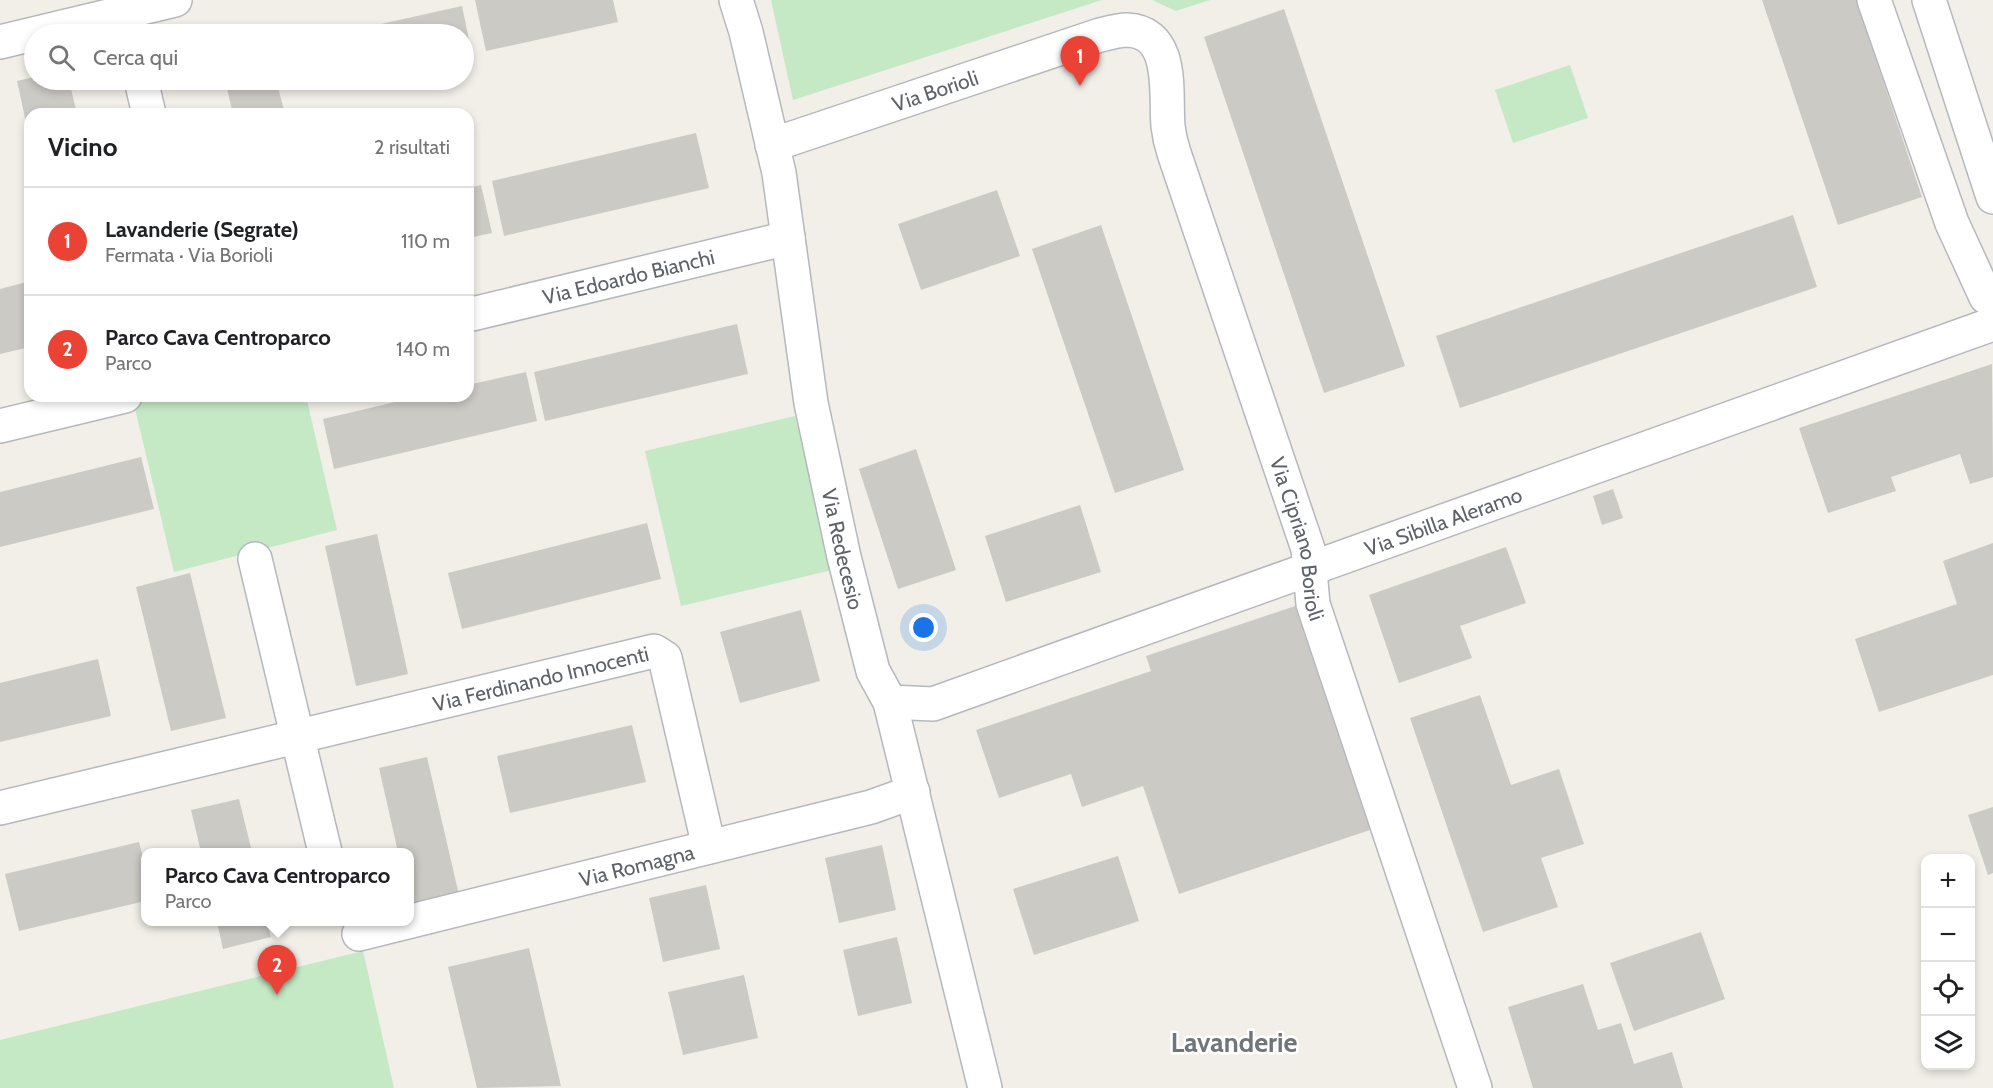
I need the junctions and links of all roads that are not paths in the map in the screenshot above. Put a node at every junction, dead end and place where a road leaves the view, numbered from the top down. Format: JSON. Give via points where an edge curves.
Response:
{"nodes":[{"id":1,"x":175,"y":0,"type":"edge"},
{"id":2,"x":736,"y":0,"type":"edge"},
{"id":3,"x":1874,"y":0,"type":"edge"},
{"id":4,"x":1929,"y":0,"type":"edge"},
{"id":5,"x":125,"y":16,"type":"edge"},
{"id":6,"x":87,"y":24,"type":"edge"},
{"id":7,"x":1100,"y":35,"type":"joint"},
{"id":8,"x":24,"y":37,"type":"edge"},
{"id":9,"x":0,"y":42,"type":"edge"},
{"id":10,"x":143,"y":90,"type":"edge"},
{"id":11,"x":148,"y":108,"type":"edge"},
{"id":12,"x":772,"y":145,"type":"junction"},
{"id":13,"x":1993,"y":197,"type":"edge"},
{"id":14,"x":1993,"y":209,"type":"edge"},
{"id":15,"x":1952,"y":223,"type":"junction"},
{"id":16,"x":788,"y":238,"type":"junction"},
{"id":17,"x":1990,"y":311,"type":"edge"},
{"id":18,"x":474,"y":314,"type":"edge"},
{"id":19,"x":100,"y":402,"type":"edge"},
{"id":20,"x":0,"y":426,"type":"edge"},
{"id":21,"x":255,"y":559,"type":"dead end"},
{"id":22,"x":1310,"y":570,"type":"junction"},
{"id":23,"x":891,"y":702,"type":"junction"},
{"id":24,"x":297,"y":736,"type":"junction"},
{"id":25,"x":913,"y":792,"type":"junction"},
{"id":26,"x":0,"y":808,"type":"edge"},
{"id":27,"x":324,"y":848,"type":"edge"},
{"id":28,"x":709,"y":848,"type":"junction"},
{"id":29,"x":414,"y":913,"type":"edge"},
{"id":30,"x":986,"y":1088,"type":"edge"},
{"id":31,"x":1475,"y":1088,"type":"edge"}],
"edges":[{"from":1,"to":5,"type":"street"},
{"from":2,"to":12,"type":"street","name":"Via Redecesio"},
{"from":3,"to":15,"type":"street"},
{"from":4,"to":13,"type":"street"},
{"from":5,"to":6,"type":"street"},
{"from":7,"to":12,"type":"street","name":"Via Borioli"},
{"from":7,"to":22,"type":"street","name":"Via Cipriano Borioli","via":[[1127,30],[1140,33],[1157,47],[1162,58],[1168,80],[1168,125],[1174,153],[1308,549]]},
{"from":8,"to":9,"type":"street"},
{"from":10,"to":11,"type":"street"},
{"from":12,"to":16,"type":"street","name":"Via Redecesio"},
{"from":14,"to":15,"type":"street"},
{"from":15,"to":17,"type":"street"},
{"from":16,"to":18,"type":"street","name":"Via Edoardo Bianchi"},
{"from":16,"to":23,"type":"street","name":"Via Redecesio","via":[[811,403],[844,557],[873,671]]},
{"from":17,"to":22,"type":"street","name":"Via Sibilla Aleramo","via":[[1960,334]]},
{"from":19,"to":20,"type":"street"},
{"from":21,"to":24,"type":"street"},
{"from":22,"to":23,"type":"street","name":"Via Sibilla Aleramo","via":[[933,704]]},
{"from":22,"to":31,"type":"street","name":"Via Cipriano Borioli","via":[[1313,604]]},
{"from":23,"to":25,"type":"street","name":"Via Redecesio"},
{"from":24,"to":26,"type":"street","name":"Via Ferdinando Innocenti"},
{"from":24,"to":27,"type":"street"},
{"from":24,"to":28,"type":"street","name":"Via Ferdinando Innocenti","via":[[657,651],[665,658]]},
{"from":25,"to":28,"type":"street","name":"Via Romagna","via":[[871,807]]},
{"from":25,"to":30,"type":"street","name":"Via Redecesio"},
{"from":28,"to":29,"type":"street","name":"Via Romagna"}]}
